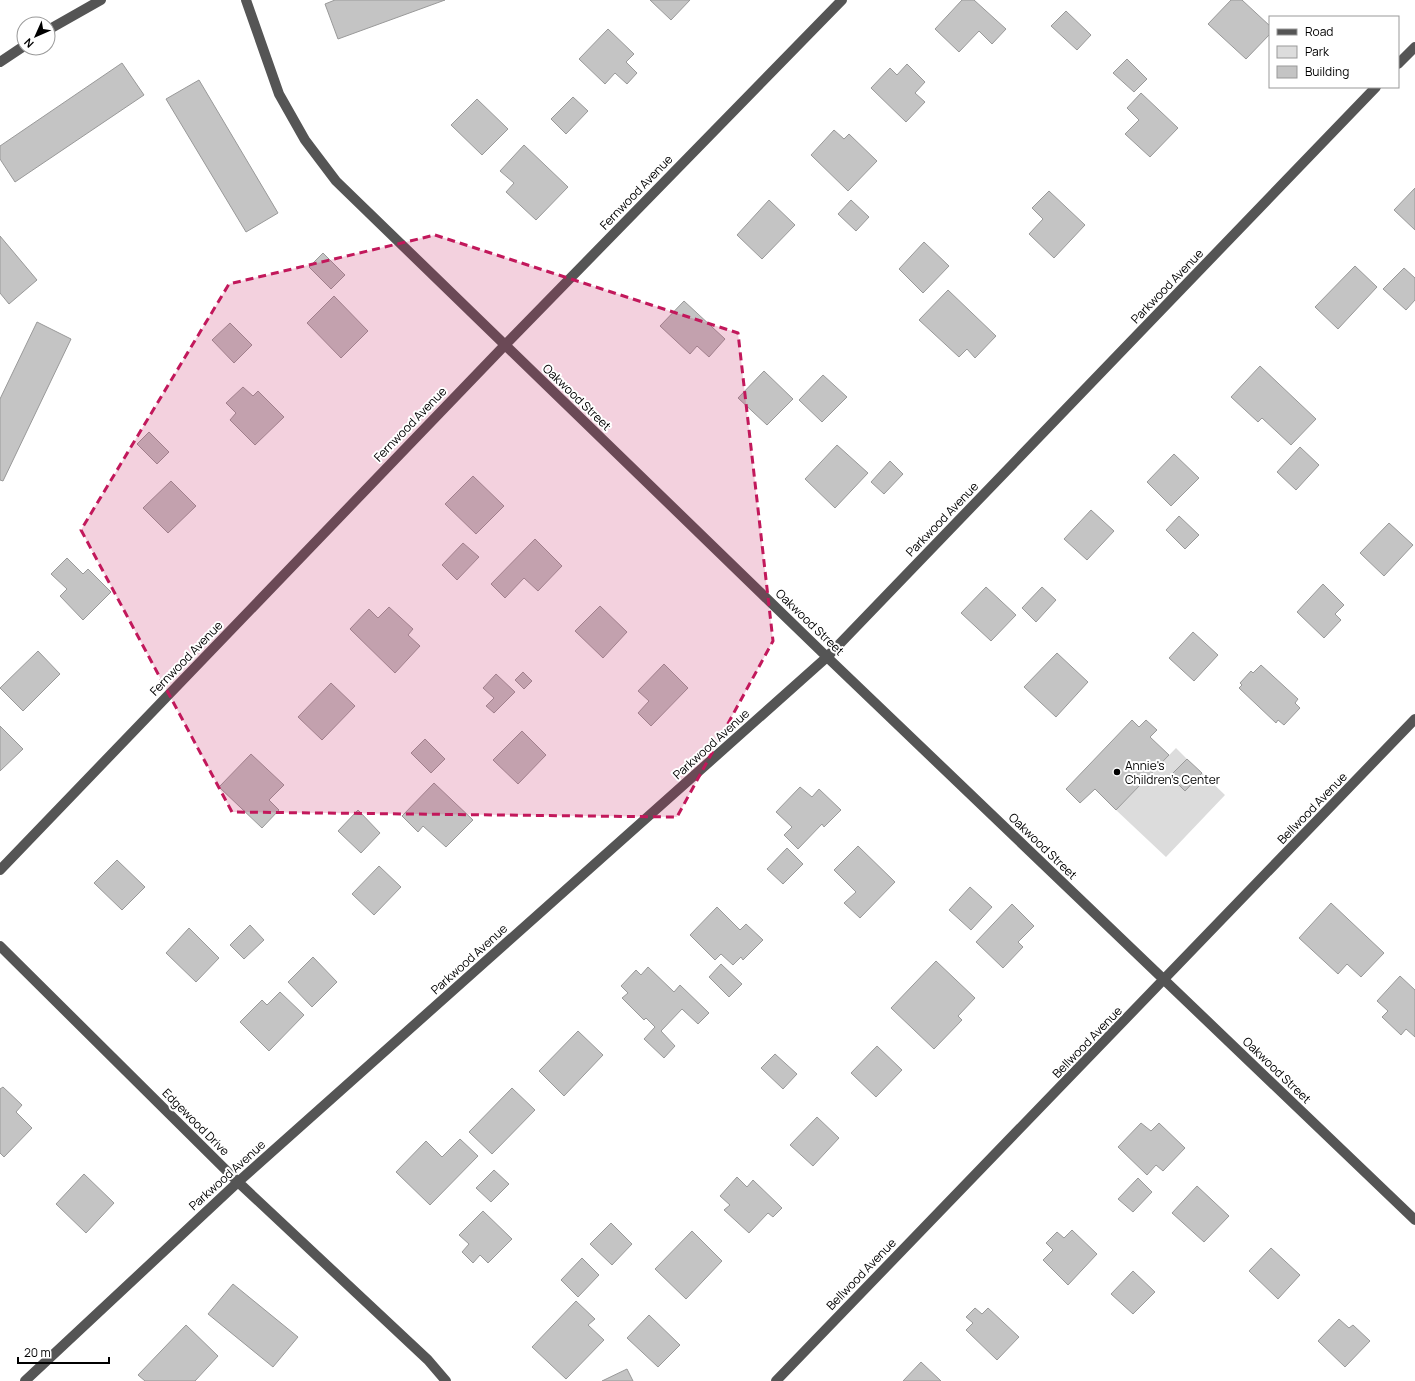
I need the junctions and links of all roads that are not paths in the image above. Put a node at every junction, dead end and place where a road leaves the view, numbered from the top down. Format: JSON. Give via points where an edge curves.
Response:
{"nodes":[{"id":1,"x":101,"y":0,"type":"edge"},
{"id":2,"x":246,"y":0,"type":"edge"},
{"id":3,"x":842,"y":0,"type":"edge"},
{"id":4,"x":56,"y":25,"type":"edge"},
{"id":5,"x":1415,"y":47,"type":"edge"},
{"id":6,"x":16,"y":51,"type":"edge"},
{"id":7,"x":0,"y":62,"type":"edge"},
{"id":8,"x":1399,"y":63,"type":"edge"},
{"id":9,"x":1375,"y":88,"type":"edge"},
{"id":10,"x":505,"y":345,"type":"junction"},
{"id":11,"x":827,"y":657,"type":"junction"},
{"id":12,"x":1415,"y":720,"type":"edge"},
{"id":13,"x":0,"y":870,"type":"edge"},
{"id":14,"x":0,"y":946,"type":"edge"},
{"id":15,"x":1164,"y":980,"type":"junction"},
{"id":16,"x":238,"y":1182,"type":"junction"},
{"id":17,"x":1415,"y":1220,"type":"edge"},
{"id":18,"x":25,"y":1381,"type":"edge"},
{"id":19,"x":446,"y":1381,"type":"edge"},
{"id":20,"x":776,"y":1381,"type":"edge"}],
"edges":[{"from":1,"to":4,"type":"street"},
{"from":2,"to":10,"type":"street","name":"Oakwood Street","via":[[279,94],[305,140],[336,181]]},
{"from":3,"to":10,"type":"street","name":"Fernwood Avenue"},
{"from":5,"to":8,"type":"street"},
{"from":6,"to":7,"type":"street"},
{"from":9,"to":11,"type":"street","name":"Parkwood Avenue"},
{"from":10,"to":11,"type":"street","name":"Oakwood Street"},
{"from":10,"to":13,"type":"street","name":"Fernwood Avenue"},
{"from":11,"to":15,"type":"street","name":"Oakwood Street"},
{"from":11,"to":16,"type":"street","name":"Parkwood Avenue"},
{"from":12,"to":15,"type":"street","name":"Bellwood Avenue"},
{"from":14,"to":16,"type":"street","name":"Edgewood Drive"},
{"from":15,"to":17,"type":"street","name":"Oakwood Street"},
{"from":15,"to":20,"type":"street","name":"Bellwood Avenue"},
{"from":16,"to":18,"type":"street","name":"Parkwood Avenue"},
{"from":16,"to":19,"type":"street","name":"Edgewood Drive","via":[[428,1360]]}]}
